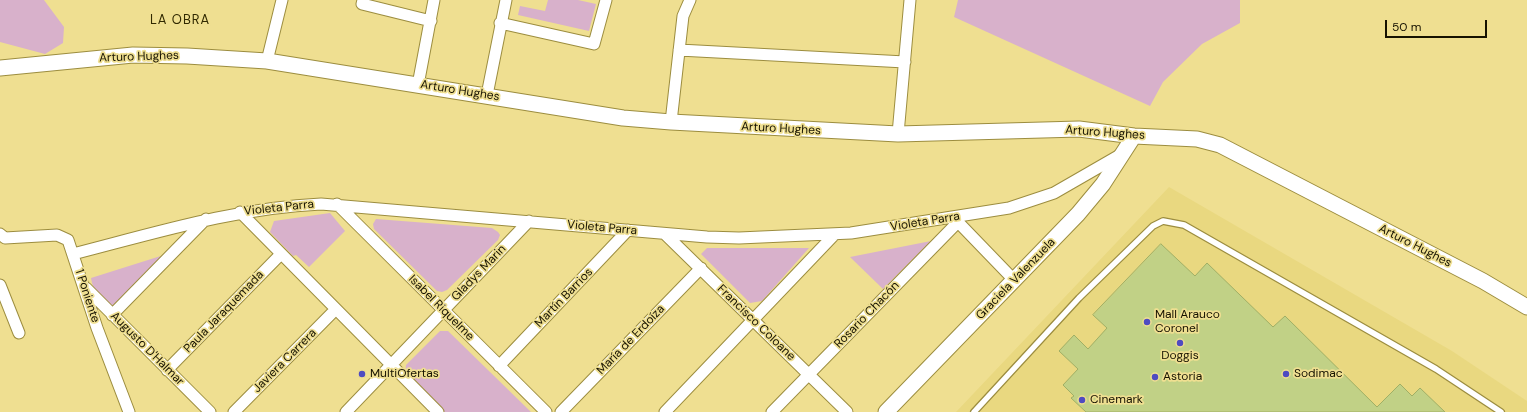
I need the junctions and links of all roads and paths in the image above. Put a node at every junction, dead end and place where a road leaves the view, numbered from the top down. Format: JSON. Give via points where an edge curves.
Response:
{"nodes":[{"id":1,"x":282,"y":0,"type":"edge"},
{"id":2,"x":363,"y":0,"type":"edge"},
{"id":3,"x":434,"y":0,"type":"edge"},
{"id":4,"x":506,"y":0,"type":"edge"},
{"id":5,"x":606,"y":0,"type":"edge"},
{"id":6,"x":690,"y":0,"type":"edge"},
{"id":7,"x":910,"y":0,"type":"edge"},
{"id":8,"x":431,"y":21,"type":"junction"},
{"id":9,"x":500,"y":23,"type":"junction"},
{"id":10,"x":679,"y":50,"type":"junction"},
{"id":11,"x":267,"y":61,"type":"junction"},
{"id":12,"x":905,"y":62,"type":"junction"},
{"id":13,"x":0,"y":68,"type":"edge"},
{"id":14,"x":418,"y":85,"type":"junction"},
{"id":15,"x":487,"y":95,"type":"junction"},
{"id":16,"x":671,"y":122,"type":"junction"},
{"id":17,"x":898,"y":134,"type":"junction"},
{"id":18,"x":1134,"y":136,"type":"junction"},
{"id":19,"x":1123,"y":154,"type":"junction"},
{"id":20,"x":337,"y":204,"type":"junction"},
{"id":21,"x":240,"y":212,"type":"junction"},
{"id":22,"x":207,"y":219,"type":"junction"},
{"id":23,"x":957,"y":219,"type":"junction"},
{"id":24,"x":529,"y":221,"type":"junction"},
{"id":25,"x":628,"y":230,"type":"junction"},
{"id":26,"x":665,"y":234,"type":"junction"},
{"id":27,"x":834,"y":235,"type":"junction"},
{"id":28,"x":2,"y":237,"type":"edge"},
{"id":29,"x":73,"y":254,"type":"junction"},
{"id":30,"x":280,"y":255,"type":"junction"},
{"id":31,"x":701,"y":268,"type":"junction"},
{"id":32,"x":1014,"y":280,"type":"junction"},
{"id":33,"x":0,"y":285,"type":"edge"},
{"id":34,"x":84,"y":286,"type":"junction"},
{"id":35,"x":1527,"y":307,"type":"edge"},
{"id":36,"x":335,"y":310,"type":"junction"},
{"id":37,"x":444,"y":310,"type":"junction"},
{"id":38,"x":112,"y":315,"type":"junction"},
{"id":39,"x":753,"y":320,"type":"junction"},
{"id":40,"x":19,"y":333,"type":"dead end"},
{"id":41,"x":391,"y":365,"type":"junction"},
{"id":42,"x":499,"y":366,"type":"junction"},
{"id":43,"x":168,"y":370,"type":"junction"},
{"id":44,"x":809,"y":374,"type":"junction"},
{"id":45,"x":129,"y":412,"type":"edge"},
{"id":46,"x":210,"y":412,"type":"edge"},
{"id":47,"x":234,"y":412,"type":"edge"},
{"id":48,"x":346,"y":412,"type":"edge"},
{"id":49,"x":438,"y":412,"type":"edge"},
{"id":50,"x":546,"y":412,"type":"edge"},
{"id":51,"x":561,"y":412,"type":"edge"},
{"id":52,"x":665,"y":412,"type":"edge"},
{"id":53,"x":772,"y":412,"type":"edge"},
{"id":54,"x":847,"y":412,"type":"edge"},
{"id":55,"x":886,"y":412,"type":"edge"},
{"id":56,"x":974,"y":412,"type":"edge"},
{"id":57,"x":1501,"y":412,"type":"edge"}],
"edges":[{"from":1,"to":11,"type":"street"},
{"from":2,"to":8,"type":"street","via":[[362,4]]},
{"from":3,"to":8,"type":"street"},
{"from":4,"to":9,"type":"street"},
{"from":5,"to":9,"type":"street","via":[[594,44]]},
{"from":6,"to":10,"type":"street","via":[[683,16]]},
{"from":7,"to":12,"type":"street"},
{"from":8,"to":14,"type":"street"},
{"from":9,"to":15,"type":"street"},
{"from":10,"to":12,"type":"street"},
{"from":10,"to":16,"type":"street"},
{"from":11,"to":13,"type":"street","name":"Arturo Hughes","via":[[133,55]]},
{"from":11,"to":14,"type":"street","name":"Arturo Hughes"},
{"from":12,"to":17,"type":"street"},
{"from":14,"to":15,"type":"street","name":"Arturo Hughes"},
{"from":15,"to":16,"type":"street","name":"Arturo Hughes","via":[[623,118]]},
{"from":16,"to":17,"type":"street","name":"Arturo Hughes"},
{"from":17,"to":18,"type":"street","name":"Arturo Hughes","via":[[1079,129]]},
{"from":18,"to":19,"type":"street","name":"Graciela Valenzuela"},
{"from":18,"to":35,"type":"street","name":"Arturo Hughes","via":[[1187,138],[1220,145],[1483,281]]},
{"from":19,"to":23,"type":"street","name":"Violeta Parra","via":[[1067,187],[1040,199]]},
{"from":19,"to":32,"type":"street","name":"Graciela Valenzuela","via":[[1087,204]]},
{"from":20,"to":21,"type":"street","name":"Violeta Parra","via":[[305,204]]},
{"from":20,"to":24,"type":"street","name":"Violeta Parra"},
{"from":20,"to":37,"type":"street","name":"Isabel Riquelme"},
{"from":21,"to":22,"type":"street","name":"Violeta Parra"},
{"from":21,"to":30,"type":"street"},
{"from":22,"to":29,"type":"street","name":"Violeta Parra"},
{"from":22,"to":38,"type":"street"},
{"from":23,"to":27,"type":"street","name":"Violeta Parra"},
{"from":23,"to":32,"type":"street"},
{"from":23,"to":44,"type":"street","name":"Rosario Chacón"},
{"from":24,"to":25,"type":"street","name":"Violeta Parra"},
{"from":24,"to":37,"type":"street","name":"Gladys Marin"},
{"from":25,"to":26,"type":"street","name":"Violeta Parra"},
{"from":25,"to":42,"type":"street","name":"Martín Barrios"},
{"from":26,"to":27,"type":"street","name":"Violeta Parra","via":[[739,238]]},
{"from":26,"to":31,"type":"street","name":"Francisco Coloane"},
{"from":27,"to":39,"type":"street"},
{"from":28,"to":29,"type":"street","name":"1 Poniente","via":[[57,235],[68,240]]},
{"from":29,"to":34,"type":"street","name":"1 Poniente"},
{"from":30,"to":36,"type":"street"},
{"from":30,"to":43,"type":"street","name":"Paula Jaraquemada"},
{"from":31,"to":39,"type":"street","name":"Francisco Coloane"},
{"from":31,"to":51,"type":"street","name":"María de Erdoíza"},
{"from":32,"to":55,"type":"street","name":"Graciela Valenzuela"},
{"from":33,"to":40,"type":"street"},
{"from":34,"to":38,"type":"street","name":"Augusto D'Halmar"},
{"from":34,"to":45,"type":"street","name":"1 Poniente"},
{"from":36,"to":41,"type":"street"},
{"from":36,"to":47,"type":"street","name":"Javiera Carrera"},
{"from":37,"to":41,"type":"street","name":"Gladys Marin"},
{"from":37,"to":42,"type":"street","name":"Isabel Riquelme"},
{"from":38,"to":43,"type":"street","name":"Augusto D'Halmar"},
{"from":39,"to":44,"type":"street","name":"Francisco Coloane"},
{"from":39,"to":52,"type":"street"},
{"from":41,"to":48,"type":"street","name":"Gladys Marin"},
{"from":41,"to":49,"type":"street"},
{"from":42,"to":50,"type":"street","name":"Isabel Riquelme"},
{"from":43,"to":46,"type":"street","name":"Augusto D'Halmar"},
{"from":44,"to":53,"type":"street","name":"Rosario Chacón"},
{"from":44,"to":54,"type":"street","name":"Francisco Coloane"},
{"from":56,"to":57,"type":"lane","via":[[1079,298],[1153,226],[1163,221],[1184,225],[1436,369]]}]}
